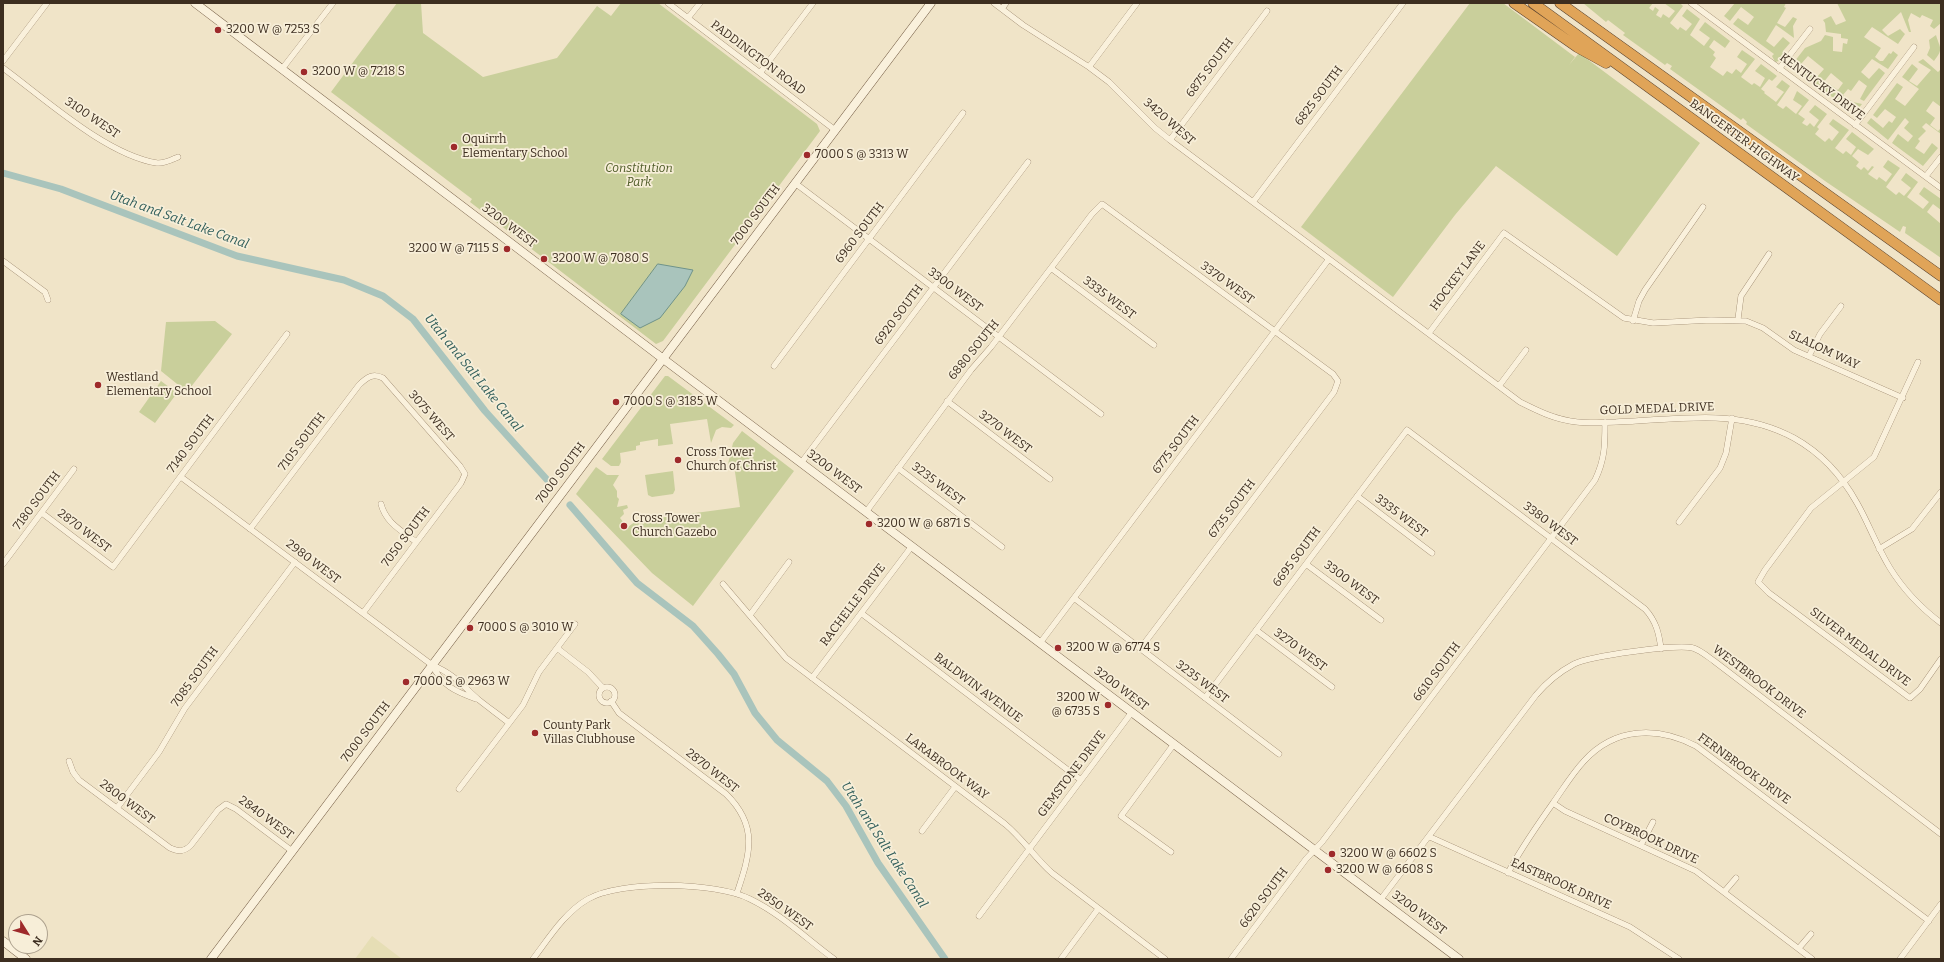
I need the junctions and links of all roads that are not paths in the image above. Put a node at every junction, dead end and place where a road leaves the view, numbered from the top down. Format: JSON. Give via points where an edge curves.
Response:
{"nodes":[{"id":1,"x":47,"y":3,"type":"edge"},
{"id":2,"x":196,"y":3,"type":"edge"},
{"id":3,"x":333,"y":3,"type":"edge"},
{"id":4,"x":668,"y":3,"type":"edge"},
{"id":5,"x":700,"y":3,"type":"edge"},
{"id":6,"x":813,"y":3,"type":"edge"},
{"id":7,"x":931,"y":3,"type":"edge"},
{"id":8,"x":994,"y":3,"type":"edge"},
{"id":9,"x":1006,"y":3,"type":"edge"},
{"id":10,"x":1137,"y":3,"type":"edge"},
{"id":11,"x":1403,"y":3,"type":"edge"},
{"id":12,"x":1514,"y":3,"type":"edge"},
{"id":13,"x":1532,"y":3,"type":"edge"},
{"id":14,"x":1560,"y":3,"type":"edge"},
{"id":15,"x":1691,"y":3,"type":"edge"},
{"id":16,"x":1002,"y":9,"type":"junction"},
{"id":17,"x":1267,"y":11,"type":"dead end"},
{"id":18,"x":688,"y":18,"type":"junction"},
{"id":19,"x":1810,"y":29,"type":"dead end"},
{"id":20,"x":1914,"y":47,"type":"dead end"},
{"id":21,"x":3,"y":62,"type":"edge"},
{"id":22,"x":1089,"y":67,"type":"junction"},
{"id":23,"x":3,"y":68,"type":"edge"},
{"id":24,"x":282,"y":69,"type":"junction"},
{"id":25,"x":1779,"y":69,"type":"junction"},
{"id":26,"x":1627,"y":72,"type":"junction"},
{"id":27,"x":760,"y":73,"type":"junction"},
{"id":28,"x":963,"y":113,"type":"dead end"},
{"id":29,"x":1855,"y":125,"type":"junction"},
{"id":30,"x":835,"y":130,"type":"junction"},
{"id":31,"x":1170,"y":140,"type":"junction"},
{"id":32,"x":178,"y":157,"type":"dead end"},
{"id":33,"x":1941,"y":157,"type":"edge"},
{"id":34,"x":1028,"y":162,"type":"dead end"},
{"id":35,"x":1926,"y":176,"type":"junction"},
{"id":36,"x":795,"y":183,"type":"junction"},
{"id":37,"x":1941,"y":188,"type":"edge"},
{"id":38,"x":1253,"y":202,"type":"junction"},
{"id":39,"x":1102,"y":204,"type":"joint"},
{"id":40,"x":1703,"y":207,"type":"dead end"},
{"id":41,"x":1504,"y":233,"type":"joint"},
{"id":42,"x":870,"y":238,"type":"junction"},
{"id":43,"x":1769,"y":254,"type":"dead end"},
{"id":44,"x":1329,"y":259,"type":"junction"},
{"id":45,"x":3,"y":261,"type":"edge"},
{"id":46,"x":1051,"y":268,"type":"junction"},
{"id":47,"x":1941,"y":276,"type":"edge"},
{"id":48,"x":934,"y":287,"type":"junction"},
{"id":49,"x":48,"y":300,"type":"dead end"},
{"id":50,"x":1941,"y":300,"type":"edge"},
{"id":51,"x":1841,"y":306,"type":"dead end"},
{"id":52,"x":1738,"y":319,"type":"junction"},
{"id":53,"x":1633,"y":320,"type":"junction"},
{"id":54,"x":1276,"y":331,"type":"junction"},
{"id":55,"x":1428,"y":333,"type":"junction"},
{"id":56,"x":287,"y":334,"type":"dead end"},
{"id":57,"x":999,"y":337,"type":"junction"},
{"id":58,"x":1154,"y":345,"type":"dead end"},
{"id":59,"x":1526,"y":350,"type":"dead end"},
{"id":60,"x":1809,"y":356,"type":"junction"},
{"id":61,"x":662,"y":358,"type":"junction"},
{"id":62,"x":1918,"y":362,"type":"dead end"},
{"id":63,"x":774,"y":366,"type":"dead end"},
{"id":64,"x":377,"y":376,"type":"joint"},
{"id":65,"x":1338,"y":381,"type":"joint"},
{"id":66,"x":1499,"y":386,"type":"junction"},
{"id":67,"x":1903,"y":398,"type":"junction"},
{"id":68,"x":948,"y":402,"type":"junction"},
{"id":69,"x":1101,"y":414,"type":"dead end"},
{"id":70,"x":1732,"y":418,"type":"junction"},
{"id":71,"x":1605,"y":422,"type":"junction"},
{"id":72,"x":1407,"y":430,"type":"joint"},
{"id":73,"x":801,"y":463,"type":"junction"},
{"id":74,"x":898,"y":468,"type":"junction"},
{"id":75,"x":74,"y":469,"type":"dead end"},
{"id":76,"x":465,"y":474,"type":"joint"},
{"id":77,"x":181,"y":477,"type":"junction"},
{"id":78,"x":1050,"y":479,"type":"dead end"},
{"id":79,"x":1843,"y":482,"type":"junction"},
{"id":80,"x":1941,"y":492,"type":"edge"},
{"id":81,"x":1357,"y":496,"type":"junction"},
{"id":82,"x":381,"y":504,"type":"dead end"},
{"id":83,"x":866,"y":512,"type":"junction"},
{"id":84,"x":42,"y":513,"type":"junction"},
{"id":85,"x":1679,"y":522,"type":"dead end"},
{"id":86,"x":250,"y":529,"type":"junction"},
{"id":87,"x":1550,"y":538,"type":"junction"},
{"id":88,"x":416,"y":542,"type":"junction"},
{"id":89,"x":912,"y":546,"type":"junction"},
{"id":90,"x":1002,"y":547,"type":"dead end"},
{"id":91,"x":1879,"y":549,"type":"junction"},
{"id":92,"x":1432,"y":553,"type":"dead end"},
{"id":93,"x":295,"y":562,"type":"junction"},
{"id":94,"x":789,"y":562,"type":"dead end"},
{"id":95,"x":3,"y":564,"type":"edge"},
{"id":96,"x":1306,"y":564,"type":"junction"},
{"id":97,"x":113,"y":567,"type":"joint"},
{"id":98,"x":723,"y":584,"type":"dead end"},
{"id":99,"x":1074,"y":598,"type":"junction"},
{"id":100,"x":363,"y":613,"type":"junction"},
{"id":101,"x":861,"y":613,"type":"junction"},
{"id":102,"x":750,"y":614,"type":"junction"},
{"id":103,"x":1381,"y":620,"type":"dead end"},
{"id":104,"x":1941,"y":623,"type":"edge"},
{"id":105,"x":575,"y":624,"type":"dead end"},
{"id":106,"x":1256,"y":630,"type":"junction"},
{"id":107,"x":1040,"y":643,"type":"junction"},
{"id":108,"x":557,"y":648,"type":"junction"},
{"id":109,"x":1140,"y":649,"type":"junction"},
{"id":110,"x":1661,"y":649,"type":"junction"},
{"id":111,"x":1941,"y":659,"type":"edge"},
{"id":112,"x":432,"y":665,"type":"junction"},
{"id":113,"x":812,"y":678,"type":"junction"},
{"id":114,"x":1332,"y":687,"type":"dead end"},
{"id":115,"x":603,"y":688,"type":"junction"},
{"id":116,"x":1205,"y":698,"type":"junction"},
{"id":117,"x":478,"y":699,"type":"junction"},
{"id":118,"x":611,"y":701,"type":"junction"},
{"id":119,"x":1132,"y":712,"type":"junction"},
{"id":120,"x":509,"y":723,"type":"junction"},
{"id":121,"x":1174,"y":744,"type":"junction"},
{"id":122,"x":1279,"y":754,"type":"dead end"},
{"id":123,"x":69,"y":761,"type":"dead end"},
{"id":124,"x":1082,"y":780,"type":"junction"},
{"id":125,"x":955,"y":787,"type":"junction"},
{"id":126,"x":459,"y":789,"type":"dead end"},
{"id":127,"x":1553,"y":803,"type":"junction"},
{"id":128,"x":117,"y":808,"type":"junction"},
{"id":129,"x":1653,"y":822,"type":"dead end"},
{"id":130,"x":922,"y":831,"type":"dead end"},
{"id":131,"x":1941,"y":834,"type":"edge"},
{"id":132,"x":1430,"y":837,"type":"junction"},
{"id":133,"x":1641,"y":845,"type":"junction"},
{"id":134,"x":1030,"y":848,"type":"junction"},
{"id":135,"x":1314,"y":850,"type":"junction"},
{"id":136,"x":182,"y":851,"type":"joint"},
{"id":137,"x":292,"y":851,"type":"junction"},
{"id":138,"x":1171,"y":852,"type":"dead end"},
{"id":139,"x":1508,"y":873,"type":"junction"},
{"id":140,"x":1736,"y":878,"type":"dead end"},
{"id":141,"x":1724,"y":892,"type":"junction"},
{"id":142,"x":737,"y":893,"type":"junction"},
{"id":143,"x":1381,"y":899,"type":"junction"},
{"id":144,"x":1941,"y":904,"type":"edge"},
{"id":145,"x":1098,"y":909,"type":"junction"},
{"id":146,"x":979,"y":916,"type":"dead end"},
{"id":147,"x":1929,"y":920,"type":"junction"},
{"id":148,"x":1811,"y":934,"type":"dead end"},
{"id":149,"x":3,"y":942,"type":"edge"},
{"id":150,"x":1799,"y":948,"type":"junction"},
{"id":151,"x":26,"y":959,"type":"edge"},
{"id":152,"x":211,"y":959,"type":"edge"},
{"id":153,"x":533,"y":959,"type":"edge"},
{"id":154,"x":834,"y":959,"type":"edge"},
{"id":155,"x":1061,"y":959,"type":"edge"},
{"id":156,"x":1165,"y":959,"type":"edge"},
{"id":157,"x":1231,"y":959,"type":"edge"},
{"id":158,"x":1459,"y":959,"type":"edge"},
{"id":159,"x":1679,"y":959,"type":"edge"},
{"id":160,"x":1812,"y":959,"type":"edge"},
{"id":161,"x":1900,"y":959,"type":"edge"}],
"edges":[{"from":1,"to":21,"type":"street"},
{"from":2,"to":24,"type":"street","name":"3200 WEST"},
{"from":3,"to":24,"type":"street"},
{"from":4,"to":18,"type":"street","name":"PADDINGTON ROAD"},
{"from":5,"to":18,"type":"street"},
{"from":6,"to":27,"type":"street"},
{"from":7,"to":30,"type":"street","name":"7000 SOUTH"},
{"from":8,"to":16,"type":"street","name":"3420 WEST"},
{"from":9,"to":16,"type":"street"},
{"from":10,"to":22,"type":"street"},
{"from":11,"to":38,"type":"street","name":"6825 SOUTH"},
{"from":12,"to":26,"type":"highway","via":[[1577,47]]},
{"from":13,"to":26,"type":"highway","name":"BANGERTER HIGHWAY"},
{"from":14,"to":47,"type":"highway","name":"BANGERTER HIGHWAY"},
{"from":15,"to":25,"type":"street","name":"KENTUCKY DRIVE"},
{"from":16,"to":22,"type":"street","name":"3420 WEST"},
{"from":17,"to":31,"type":"street","name":"6875 SOUTH"},
{"from":18,"to":27,"type":"street","name":"PADDINGTON ROAD"},
{"from":19,"to":25,"type":"street"},
{"from":20,"to":29,"type":"street"},
{"from":22,"to":31,"type":"street","name":"3420 WEST","via":[[1109,82]]},
{"from":23,"to":32,"type":"street","name":"3100 WEST","via":[[77,123],[118,149],[158,163]]},
{"from":24,"to":61,"type":"street","name":"3200 WEST"},
{"from":25,"to":29,"type":"street","name":"KENTUCKY DRIVE"},
{"from":26,"to":50,"type":"highway","name":"BANGERTER HIGHWAY"},
{"from":27,"to":30,"type":"street","name":"PADDINGTON ROAD"},
{"from":28,"to":42,"type":"street","name":"6960 SOUTH"},
{"from":29,"to":35,"type":"street","name":"KENTUCKY DRIVE"},
{"from":30,"to":36,"type":"street","name":"7000 SOUTH"},
{"from":31,"to":38,"type":"street","name":"3420 WEST"},
{"from":33,"to":35,"type":"street"},
{"from":34,"to":48,"type":"street","name":"6920 SOUTH"},
{"from":35,"to":37,"type":"street","name":"KENTUCKY DRIVE"},
{"from":36,"to":42,"type":"street","name":"3300 WEST"},
{"from":36,"to":61,"type":"street","name":"7000 SOUTH"},
{"from":38,"to":44,"type":"street","name":"3420 WEST"},
{"from":39,"to":46,"type":"street","name":"6880 SOUTH"},
{"from":39,"to":54,"type":"street","name":"3370 WEST"},
{"from":40,"to":53,"type":"street","via":[[1645,290]]},
{"from":41,"to":53,"type":"street","name":"SLALOM WAY","via":[[1616,314]]},
{"from":41,"to":55,"type":"street","name":"HOCKEY LANE"},
{"from":42,"to":48,"type":"street","name":"3300 WEST"},
{"from":42,"to":63,"type":"street","name":"6960 SOUTH"},
{"from":43,"to":52,"type":"street","via":[[1741,296]]},
{"from":44,"to":54,"type":"street","name":"6775 SOUTH"},
{"from":44,"to":55,"type":"street","name":"GOLD MEDAL DRIVE"},
{"from":45,"to":49,"type":"street","via":[[45,292]]},
{"from":46,"to":57,"type":"street","name":"6880 SOUTH"},
{"from":46,"to":58,"type":"street","name":"3335 WEST"},
{"from":48,"to":57,"type":"street","name":"3300 WEST"},
{"from":48,"to":73,"type":"street","name":"6920 SOUTH"},
{"from":51,"to":60,"type":"street","via":[[1820,334]]},
{"from":52,"to":53,"type":"street","name":"SLALOM WAY","via":[[1653,324]]},
{"from":52,"to":60,"type":"street","name":"SLALOM WAY","via":[[1754,323],[1785,345]]},
{"from":54,"to":65,"type":"street","name":"3370 WEST","via":[[1333,374]]},
{"from":54,"to":99,"type":"street","name":"6775 SOUTH"},
{"from":55,"to":66,"type":"street","name":"GOLD MEDAL DRIVE"},
{"from":56,"to":77,"type":"street","name":"7140 SOUTH"},
{"from":57,"to":68,"type":"street","name":"6880 SOUTH"},
{"from":57,"to":69,"type":"street","name":"3300 WEST"},
{"from":59,"to":66,"type":"street"},
{"from":60,"to":67,"type":"street","name":"SLALOM WAY"},
{"from":61,"to":73,"type":"street","name":"3200 WEST"},
{"from":61,"to":112,"type":"street","name":"7000 SOUTH"},
{"from":62,"to":67,"type":"street"},
{"from":64,"to":76,"type":"street","name":"3075 WEST","via":[[388,382]]},
{"from":64,"to":86,"type":"street","name":"7105 SOUTH","via":[[365,379],[360,385]]},
{"from":65,"to":109,"type":"street","name":"6735 SOUTH","via":[[1334,392]]},
{"from":66,"to":71,"type":"street","name":"GOLD MEDAL DRIVE","via":[[1520,402],[1543,414],[1578,422]]},
{"from":67,"to":79,"type":"street","via":[[1874,457]]},
{"from":68,"to":74,"type":"street","name":"6880 SOUTH"},
{"from":68,"to":78,"type":"street","name":"3270 WEST"},
{"from":70,"to":71,"type":"street","name":"GOLD MEDAL DRIVE"},
{"from":70,"to":79,"type":"street","name":"GOLD MEDAL DRIVE","via":[[1760,423],[1795,439],[1824,460]]},
{"from":70,"to":85,"type":"street","via":[[1726,452],[1720,468]]},
{"from":71,"to":87,"type":"street","name":"6610 SOUTH","via":[[1605,449],[1595,480]]},
{"from":72,"to":81,"type":"street","name":"6695 SOUTH"},
{"from":72,"to":87,"type":"street","name":"3380 WEST"},
{"from":73,"to":83,"type":"street","name":"3200 WEST"},
{"from":74,"to":83,"type":"street","name":"6880 SOUTH"},
{"from":74,"to":90,"type":"street","name":"3235 WEST"},
{"from":75,"to":84,"type":"street","name":"7180 SOUTH"},
{"from":76,"to":88,"type":"street","name":"7050 SOUTH","via":[[461,483]]},
{"from":77,"to":86,"type":"street","name":"2980 WEST"},
{"from":77,"to":97,"type":"street","name":"7140 SOUTH"},
{"from":79,"to":91,"type":"street","name":"GOLD MEDAL DRIVE","via":[[1858,503]]},
{"from":79,"to":111,"type":"street","name":"SILVER MEDAL DRIVE","via":[[1811,508],[1758,582],[1769,593],[1910,698],[1920,689]]},
{"from":80,"to":91,"type":"street","via":[[1912,529]]},
{"from":81,"to":92,"type":"street","name":"3335 WEST"},
{"from":81,"to":96,"type":"street","name":"6695 SOUTH"},
{"from":82,"to":88,"type":"street","via":[[390,522]]},
{"from":83,"to":89,"type":"street","name":"3200 WEST"},
{"from":84,"to":95,"type":"street","name":"7180 SOUTH"},
{"from":84,"to":97,"type":"street","name":"2870 WEST"},
{"from":86,"to":93,"type":"street","name":"2980 WEST"},
{"from":87,"to":110,"type":"street","name":"3380 WEST","via":[[1645,609],[1653,618],[1659,632]]},
{"from":87,"to":135,"type":"street","name":"6610 SOUTH"},
{"from":88,"to":100,"type":"street","name":"7050 SOUTH"},
{"from":89,"to":101,"type":"street","name":"RACHELLE DRIVE"},
{"from":89,"to":107,"type":"street","name":"3200 WEST"},
{"from":91,"to":104,"type":"street","name":"GOLD MEDAL DRIVE","via":[[1903,587]]},
{"from":93,"to":100,"type":"street","name":"2980 WEST"},
{"from":93,"to":128,"type":"street","name":"7085 SOUTH","via":[[185,708],[158,752]]},
{"from":94,"to":102,"type":"street"},
{"from":96,"to":103,"type":"street","name":"3300 WEST"},
{"from":96,"to":106,"type":"street","name":"6695 SOUTH"},
{"from":98,"to":102,"type":"street","name":"LARABROOK WAY"},
{"from":99,"to":107,"type":"street","name":"6775 SOUTH"},
{"from":99,"to":109,"type":"street","name":"3235 WEST"},
{"from":100,"to":112,"type":"street","name":"2980 WEST"},
{"from":101,"to":113,"type":"street","name":"RACHELLE DRIVE"},
{"from":101,"to":124,"type":"street","name":"BALDWIN AVENUE"},
{"from":102,"to":113,"type":"street","name":"LARABROOK WAY","via":[[777,649]]},
{"from":105,"to":108,"type":"street"},
{"from":106,"to":114,"type":"street","name":"3270 WEST"},
{"from":106,"to":116,"type":"street","name":"6695 SOUTH"},
{"from":107,"to":119,"type":"street","name":"3200 WEST"},
{"from":108,"to":115,"type":"street","via":[[588,672]]},
{"from":108,"to":120,"type":"street","via":[[539,672],[523,705]]},
{"from":109,"to":116,"type":"street","name":"3235 WEST"},
{"from":110,"to":131,"type":"street","name":"WESTBROOK DRIVE","via":[[1685,647],[1701,652]]},
{"from":110,"to":132,"type":"street","name":"WESTBROOK DRIVE","via":[[1594,658],[1576,664],[1551,679],[1536,695]]},
{"from":112,"to":117,"type":"street","name":"2980 WEST","via":[[448,672]]},
{"from":112,"to":117,"type":"street","name":"2980 WEST","via":[[439,679],[457,692]]},
{"from":112,"to":137,"type":"street","name":"7000 SOUTH"},
{"from":113,"to":125,"type":"street","name":"LARABROOK WAY"},
{"from":115,"to":118,"type":"street","via":[[601,699],[605,702]]},
{"from":115,"to":118,"type":"street","via":[[609,687],[613,690],[615,697]]},
{"from":116,"to":122,"type":"street","name":"3235 WEST"},
{"from":117,"to":120,"type":"street","name":"2980 WEST"},
{"from":118,"to":142,"type":"street","name":"2870 WEST","via":[[618,713],[726,794],[739,809],[749,834],[750,846]]},
{"from":119,"to":121,"type":"street","name":"3200 WEST"},
{"from":119,"to":124,"type":"street","name":"GEMSTONE DRIVE"},
{"from":120,"to":126,"type":"street"},
{"from":121,"to":135,"type":"street","name":"3200 WEST"},
{"from":121,"to":138,"type":"street","via":[[1121,816]]},
{"from":123,"to":128,"type":"street","name":"2800 WEST","via":[[73,772],[80,780]]},
{"from":124,"to":134,"type":"street","name":"GEMSTONE DRIVE"},
{"from":125,"to":130,"type":"street"},
{"from":125,"to":134,"type":"street","name":"LARABROOK WAY","via":[[1005,824]]},
{"from":127,"to":133,"type":"street","name":"COYBROOK DRIVE","via":[[1565,811]]},
{"from":127,"to":139,"type":"street","name":"FERNBROOK DRIVE","via":[[1526,841]]},
{"from":127,"to":147,"type":"street","name":"FERNBROOK DRIVE","via":[[1584,760],[1608,742],[1638,733],[1669,734],[1696,746]]},
{"from":128,"to":136,"type":"street","name":"2800 WEST","via":[[170,848]]},
{"from":129,"to":133,"type":"street"},
{"from":132,"to":139,"type":"street","name":"EASTBROOK DRIVE"},
{"from":132,"to":143,"type":"street","name":"WESTBROOK DRIVE"},
{"from":133,"to":141,"type":"street","name":"COYBROOK DRIVE","via":[[1696,871]]},
{"from":134,"to":145,"type":"street","name":"LARABROOK WAY","via":[[1036,858],[1052,873]]},
{"from":134,"to":146,"type":"street","name":"GEMSTONE DRIVE"},
{"from":135,"to":143,"type":"street","name":"3200 WEST"},
{"from":135,"to":157,"type":"street","name":"6620 SOUTH"},
{"from":136,"to":137,"type":"street","name":"2840 WEST","via":[[191,845],[218,810],[226,804]]},
{"from":137,"to":152,"type":"street","name":"7000 SOUTH"},
{"from":139,"to":159,"type":"street","name":"EASTBROOK DRIVE","via":[[1630,927]]},
{"from":140,"to":141,"type":"street"},
{"from":141,"to":150,"type":"street","name":"COYBROOK DRIVE"},
{"from":142,"to":153,"type":"street","name":"2850 WEST","via":[[697,887],[624,888],[599,894],[577,906]]},
{"from":142,"to":154,"type":"street","name":"2850 WEST","via":[[770,911]]},
{"from":143,"to":158,"type":"street","name":"3200 WEST"},
{"from":144,"to":147,"type":"street"},
{"from":145,"to":155,"type":"street"},
{"from":145,"to":156,"type":"street","name":"LARABROOK WAY"},
{"from":147,"to":161,"type":"street"},
{"from":148,"to":150,"type":"street"},
{"from":149,"to":151,"type":"street"},
{"from":150,"to":160,"type":"street","name":"COYBROOK DRIVE"}]}
